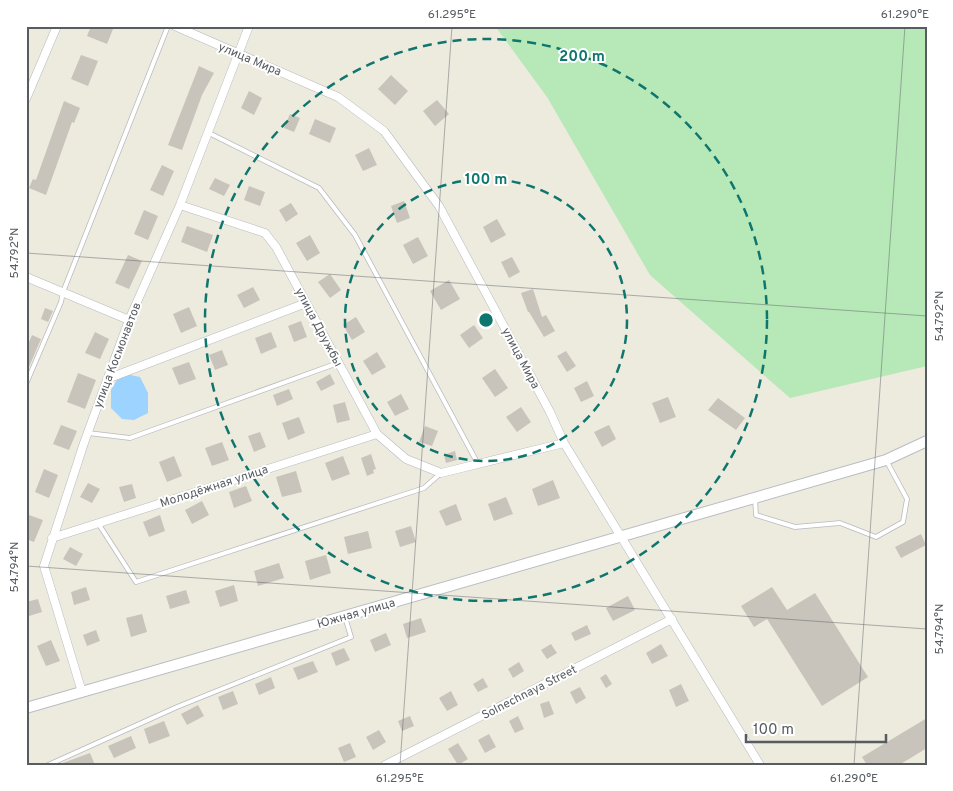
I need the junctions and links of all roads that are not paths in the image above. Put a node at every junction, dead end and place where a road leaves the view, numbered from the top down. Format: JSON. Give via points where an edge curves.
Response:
{"nodes":[{"id":1,"x":57,"y":26,"type":"edge"},
{"id":2,"x":168,"y":26,"type":"edge"},
{"id":3,"x":175,"y":26,"type":"edge"},
{"id":4,"x":249,"y":26,"type":"edge"},
{"id":5,"x":239,"y":54,"type":"junction"},
{"id":6,"x":26,"y":99,"type":"edge"},
{"id":7,"x":208,"y":133,"type":"junction"},
{"id":8,"x":180,"y":205,"type":"junction"},
{"id":9,"x":26,"y":277,"type":"edge"},
{"id":10,"x":63,"y":292,"type":"junction"},
{"id":11,"x":306,"y":303,"type":"junction"},
{"id":12,"x":129,"y":320,"type":"junction"},
{"id":13,"x":338,"y":363,"type":"junction"},
{"id":14,"x":106,"y":378,"type":"junction"},
{"id":15,"x":26,"y":384,"type":"edge"},
{"id":16,"x":88,"y":433,"type":"junction"},
{"id":17,"x":376,"y":434,"type":"junction"},
{"id":18,"x":927,"y":441,"type":"edge"},
{"id":19,"x":564,"y":443,"type":"junction"},
{"id":20,"x":886,"y":460,"type":"junction"},
{"id":21,"x":478,"y":464,"type":"junction"},
{"id":22,"x":440,"y":473,"type":"junction"},
{"id":23,"x":755,"y":498,"type":"junction"},
{"id":24,"x":98,"y":523,"type":"junction"},
{"id":25,"x":52,"y":538,"type":"junction"},
{"id":26,"x":623,"y":538,"type":"junction"},
{"id":27,"x":345,"y":616,"type":"junction"},
{"id":28,"x":672,"y":619,"type":"junction"},
{"id":29,"x":82,"y":692,"type":"junction"},
{"id":30,"x":26,"y":708,"type":"edge"},
{"id":31,"x":48,"y":765,"type":"edge"},
{"id":32,"x":385,"y":765,"type":"edge"},
{"id":33,"x":760,"y":765,"type":"edge"}],
"edges":[{"from":1,"to":6,"type":"street"},
{"from":2,"to":10,"type":"lane"},
{"from":3,"to":5,"type":"street","name":"улица Мира"},
{"from":4,"to":5,"type":"street","name":"улица Космонавтов"},
{"from":5,"to":7,"type":"street","name":"улица Космонавтов"},
{"from":5,"to":19,"type":"street","name":"улица Мира","via":[[338,97],[384,131],[439,206]]},
{"from":7,"to":8,"type":"street","name":"улица Космонавтов"},
{"from":7,"to":21,"type":"lane","via":[[319,188],[355,235]]},
{"from":8,"to":11,"type":"street","name":"улица Дружбы","via":[[264,233],[276,247]]},
{"from":8,"to":12,"type":"street","name":"улица Космонавтов"},
{"from":9,"to":10,"type":"street"},
{"from":10,"to":12,"type":"street"},
{"from":10,"to":15,"type":"lane"},
{"from":11,"to":13,"type":"street","name":"улица Дружбы"},
{"from":11,"to":14,"type":"street"},
{"from":12,"to":14,"type":"street","name":"улица Космонавтов"},
{"from":13,"to":16,"type":"lane","via":[[130,438]]},
{"from":13,"to":17,"type":"street","name":"улица Дружбы"},
{"from":14,"to":16,"type":"street","name":"улица Космонавтов"},
{"from":16,"to":25,"type":"street","name":"улица Космонавтов"},
{"from":17,"to":22,"type":"street","name":"улица Дружбы","via":[[406,459]]},
{"from":17,"to":24,"type":"street","name":"Молодёжная улица"},
{"from":18,"to":20,"type":"main road","name":"Южная улица"},
{"from":19,"to":21,"type":"street"},
{"from":19,"to":26,"type":"street","name":"улица Мира"},
{"from":20,"to":23,"type":"main road","name":"Южная улица"},
{"from":20,"to":23,"type":"lane","via":[[907,499],[903,522],[876,537],[840,523],[786,526],[756,515]]},
{"from":21,"to":22,"type":"street"},
{"from":22,"to":24,"type":"lane","via":[[424,488],[136,582]]},
{"from":23,"to":26,"type":"main road","name":"Южная улица"},
{"from":24,"to":25,"type":"street","name":"Молодёжная улица"},
{"from":25,"to":29,"type":"street","name":"улица Космонавтов","via":[[44,566]]},
{"from":26,"to":27,"type":"main road","name":"Южная улица"},
{"from":26,"to":28,"type":"street","name":"улица Мира"},
{"from":27,"to":29,"type":"main road","name":"Южная улица"},
{"from":27,"to":31,"type":"lane","via":[[351,637],[177,707]]},
{"from":28,"to":32,"type":"street","name":"Solnechnaya Street"},
{"from":28,"to":33,"type":"street","name":"улица Мира"},
{"from":29,"to":30,"type":"main road","name":"Южная улица"}]}
